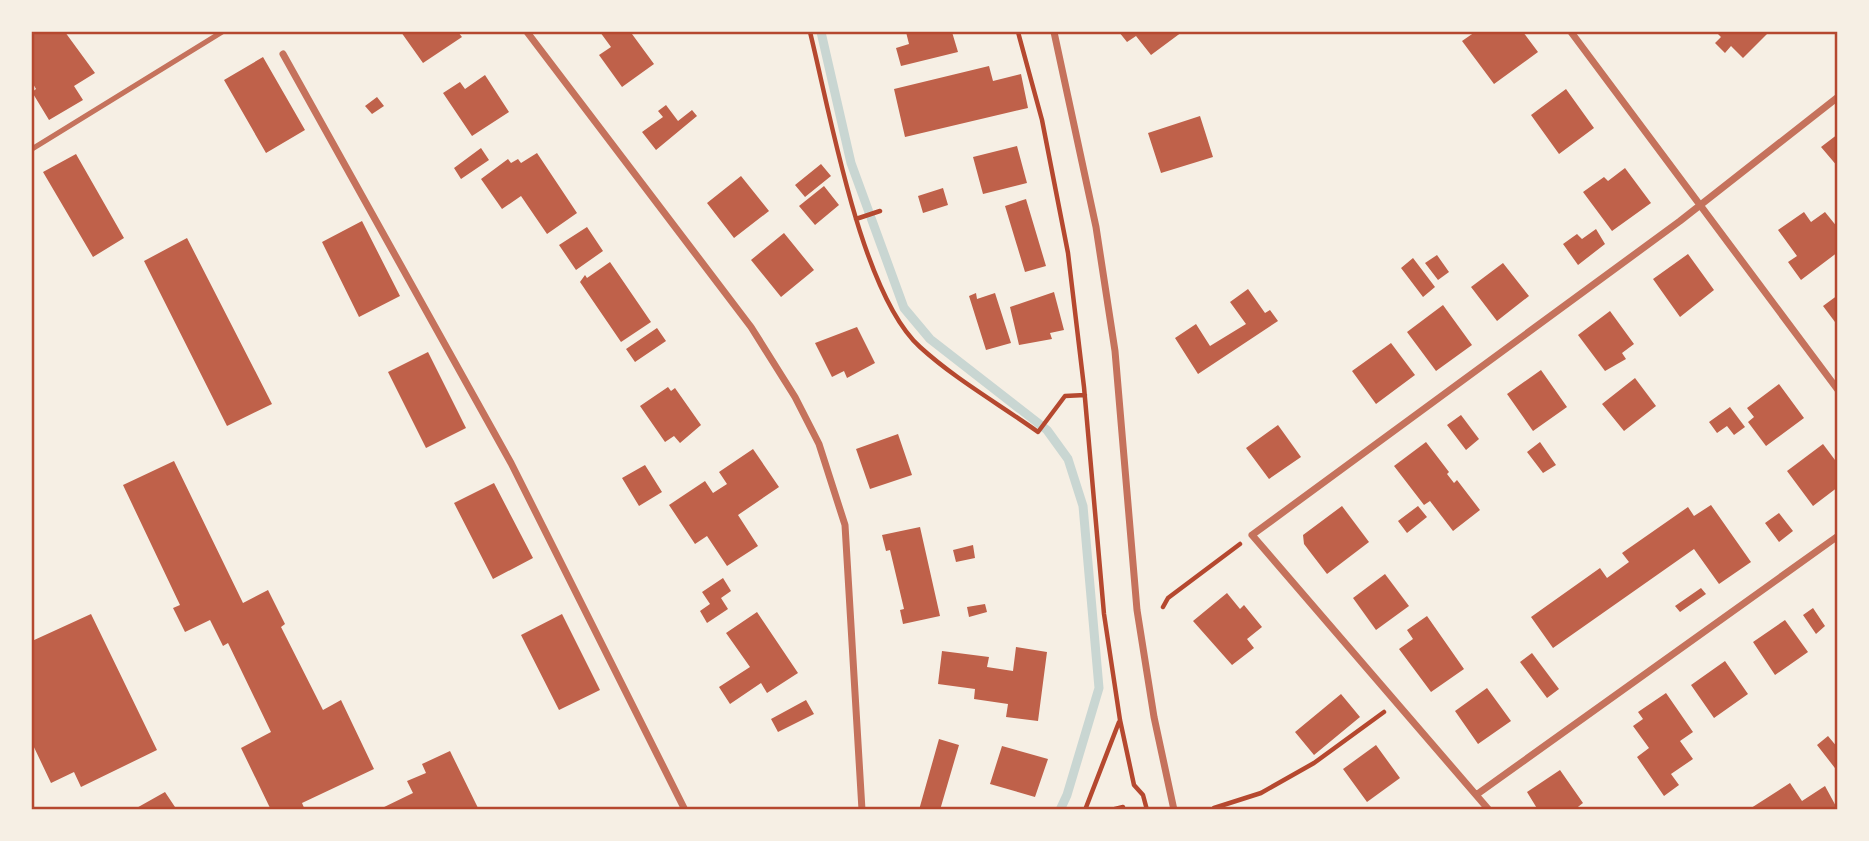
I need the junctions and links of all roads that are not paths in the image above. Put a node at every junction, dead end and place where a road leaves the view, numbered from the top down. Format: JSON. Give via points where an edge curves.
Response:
{"nodes":[{"id":1,"x":222,"y":32,"type":"edge"},
{"id":2,"x":527,"y":32,"type":"edge"},
{"id":3,"x":1054,"y":32,"type":"edge"},
{"id":4,"x":1571,"y":32,"type":"edge"},
{"id":5,"x":283,"y":54,"type":"dead end"},
{"id":6,"x":1838,"y":97,"type":"edge"},
{"id":7,"x":32,"y":149,"type":"edge"},
{"id":8,"x":1700,"y":206,"type":"junction"},
{"id":9,"x":1838,"y":390,"type":"edge"},
{"id":10,"x":1838,"y":536,"type":"edge"},
{"id":11,"x":1476,"y":795,"type":"junction"},
{"id":12,"x":685,"y":810,"type":"edge"},
{"id":13,"x":862,"y":810,"type":"edge"},
{"id":14,"x":1174,"y":810,"type":"edge"},
{"id":15,"x":1489,"y":810,"type":"edge"}],
"edges":[{"from":1,"to":7,"type":"lane"},
{"from":2,"to":13,"type":"street","via":[[751,327],[819,443],[845,525]]},
{"from":3,"to":14,"type":"street","via":[[1096,227],[1115,351],[1137,610]]},
{"from":4,"to":8,"type":"street"},
{"from":5,"to":12,"type":"street","via":[[511,463]]},
{"from":6,"to":8,"type":"street"},
{"from":8,"to":9,"type":"street"},
{"from":8,"to":11,"type":"street","via":[[1252,535]]},
{"from":10,"to":11,"type":"street"},
{"from":11,"to":15,"type":"street"}]}
